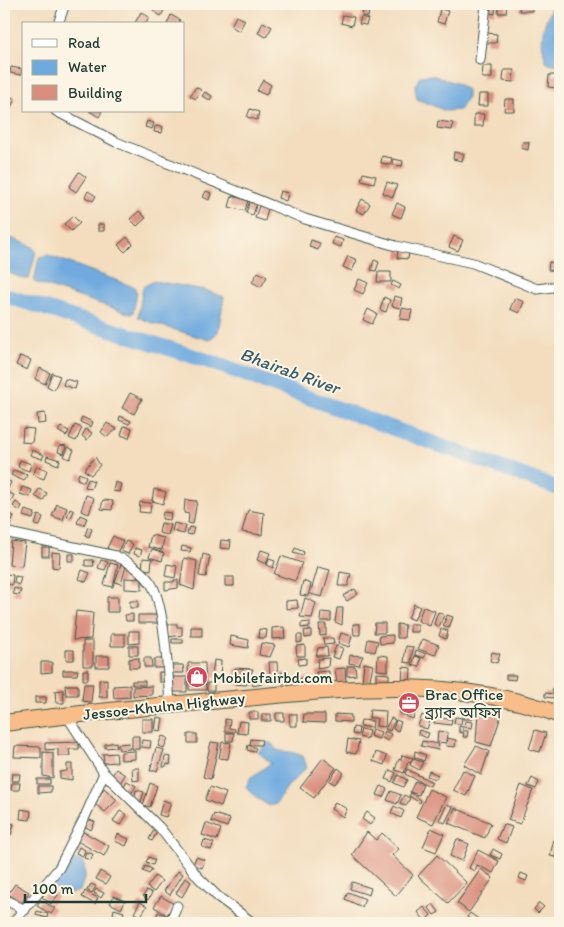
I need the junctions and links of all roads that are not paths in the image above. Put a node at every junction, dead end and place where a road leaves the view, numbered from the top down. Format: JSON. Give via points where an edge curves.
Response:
{"nodes":[{"id":1,"x":64,"y":4,"type":"edge"},
{"id":2,"x":486,"y":4,"type":"edge"},
{"id":3,"x":59,"y":22,"type":"edge"},
{"id":4,"x":480,"y":60,"type":"dead end"},
{"id":5,"x":58,"y":112,"type":"edge"},
{"id":6,"x":560,"y":286,"type":"edge"},
{"id":7,"x":4,"y":532,"type":"edge"},
{"id":8,"x":170,"y":704,"type":"junction"},
{"id":9,"x":560,"y":715,"type":"edge"},
{"id":10,"x":67,"y":716,"type":"junction"},
{"id":11,"x":4,"y":723,"type":"edge"},
{"id":12,"x":104,"y":773,"type":"junction"},
{"id":13,"x":4,"y":899,"type":"edge"},
{"id":14,"x":177,"y":906,"type":"dead end"},
{"id":15,"x":25,"y":910,"type":"junction"},
{"id":16,"x":13,"y":923,"type":"edge"},
{"id":17,"x":170,"y":923,"type":"edge"},
{"id":18,"x":253,"y":923,"type":"edge"}],
"edges":[{"from":1,"to":3,"type":"street"},
{"from":2,"to":4,"type":"street"},
{"from":5,"to":6,"type":"street","via":[[116,142],[305,219],[396,246],[473,263],[537,290]]},
{"from":7,"to":8,"type":"street","via":[[116,556],[126,560],[149,580],[158,601]]},
{"from":8,"to":9,"type":"highway","name":"Jessoe-Khulna Highway","via":[[391,687],[481,694]]},
{"from":8,"to":10,"type":"highway","name":"Jessoe-Khulna Highway"},
{"from":10,"to":11,"type":"highway","name":"Jessoe-Khulna Highway"},
{"from":10,"to":12,"type":"street"},
{"from":12,"to":15,"type":"street","via":[[59,868]]},
{"from":12,"to":18,"type":"street","via":[[160,828],[198,877]]},
{"from":13,"to":15,"type":"street"},
{"from":14,"to":17,"type":"street"},
{"from":15,"to":16,"type":"street"}]}
